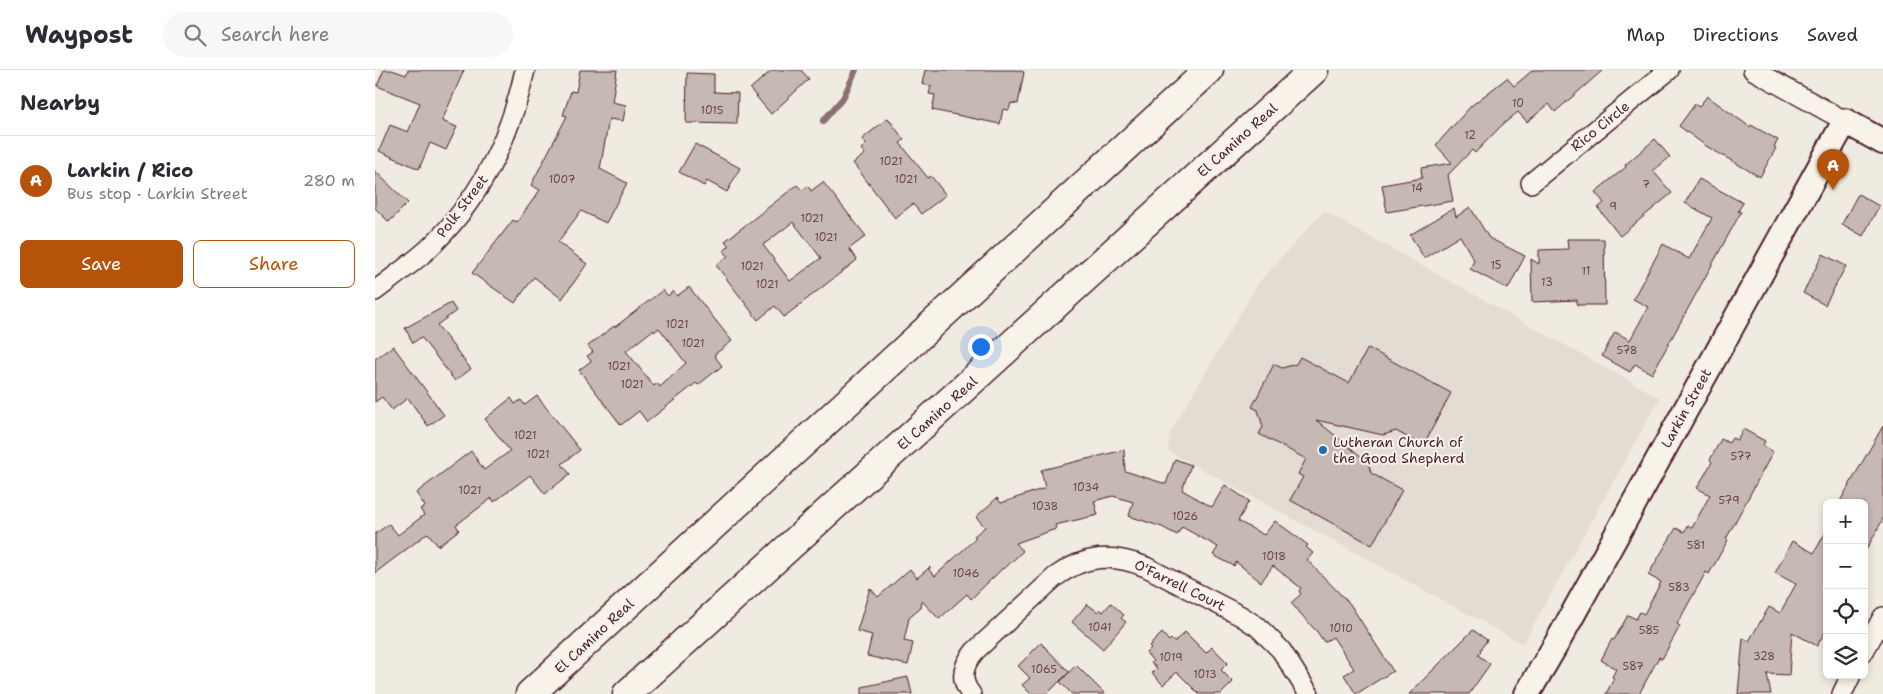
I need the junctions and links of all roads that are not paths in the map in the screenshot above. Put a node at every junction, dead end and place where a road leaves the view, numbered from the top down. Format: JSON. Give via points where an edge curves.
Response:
{"nodes":[{"id":1,"x":525,"y":70,"type":"edge"},
{"id":2,"x":1209,"y":70,"type":"edge"},
{"id":3,"x":1314,"y":70,"type":"edge"},
{"id":4,"x":1669,"y":70,"type":"edge"},
{"id":5,"x":1753,"y":70,"type":"edge"},
{"id":6,"x":1845,"y":121,"type":"junction"},
{"id":7,"x":1883,"y":142,"type":"edge"},
{"id":8,"x":1531,"y":183,"type":"dead end"},
{"id":9,"x":375,"y":291,"type":"edge"},
{"id":10,"x":1883,"y":617,"type":"edge"},
{"id":11,"x":1868,"y":644,"type":"edge"},
{"id":12,"x":1849,"y":679,"type":"edge"},
{"id":13,"x":530,"y":694,"type":"edge"},
{"id":14,"x":627,"y":694,"type":"edge"},
{"id":15,"x":971,"y":694,"type":"edge"},
{"id":16,"x":1309,"y":694,"type":"edge"},
{"id":17,"x":1527,"y":694,"type":"edge"},
{"id":18,"x":1842,"y":694,"type":"edge"}],
"edges":[{"from":1,"to":9,"type":"street","name":"Polk Street","via":[[511,122],[475,193],[425,251]]},
{"from":2,"to":13,"type":"highway","name":"El Camino Real"},
{"from":3,"to":14,"type":"highway","name":"El Camino Real"},
{"from":4,"to":8,"type":"street","name":"Rico Circle"},
{"from":5,"to":6,"type":"street"},
{"from":6,"to":7,"type":"street"},
{"from":6,"to":17,"type":"street","name":"Larkin Street","via":[[1559,642]]},
{"from":10,"to":11,"type":"street"},
{"from":12,"to":18,"type":"street"},
{"from":15,"to":16,"type":"street","name":"O'Farrell Court","via":[[963,675],[975,651],[1067,568],[1081,562],[1109,558],[1133,561],[1146,567],[1258,627],[1281,650]]}]}
